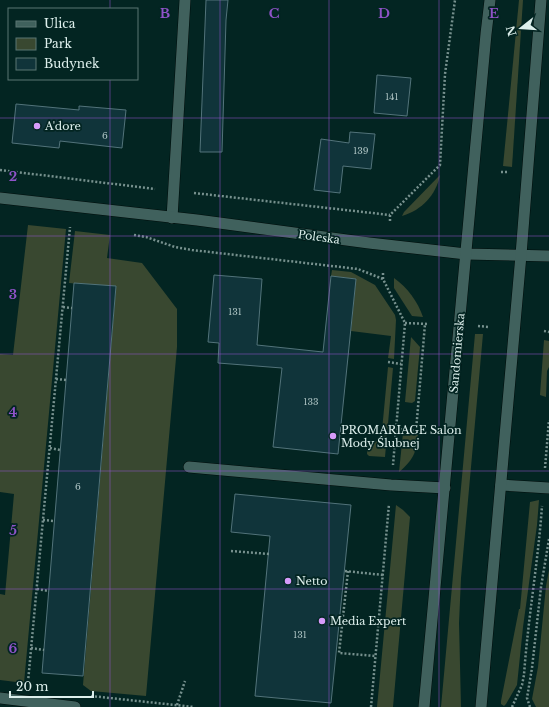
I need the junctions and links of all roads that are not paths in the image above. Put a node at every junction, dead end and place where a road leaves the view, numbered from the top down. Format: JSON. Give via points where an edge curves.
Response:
{"nodes":[{"id":1,"x":185,"y":0,"type":"edge"},
{"id":2,"x":490,"y":0,"type":"edge"},
{"id":3,"x":541,"y":0,"type":"edge"},
{"id":4,"x":0,"y":198,"type":"edge"},
{"id":5,"x":172,"y":218,"type":"junction"},
{"id":6,"x":466,"y":254,"type":"junction"},
{"id":7,"x":521,"y":255,"type":"junction"},
{"id":8,"x":549,"y":256,"type":"edge"},
{"id":9,"x":189,"y":467,"type":"dead end"},
{"id":10,"x":501,"y":485,"type":"junction"},
{"id":11,"x":445,"y":488,"type":"junction"},
{"id":12,"x":546,"y":488,"type":"edge"},
{"id":13,"x":0,"y":698,"type":"edge"},
{"id":14,"x":75,"y":707,"type":"edge"},
{"id":15,"x":424,"y":707,"type":"edge"},
{"id":16,"x":481,"y":707,"type":"edge"}],
"edges":[{"from":1,"to":5,"type":"street"},
{"from":2,"to":6,"type":"street","name":"Sandomierska"},
{"from":3,"to":7,"type":"street"},
{"from":4,"to":5,"type":"street","name":"Poleska"},
{"from":5,"to":6,"type":"street","name":"Poleska"},
{"from":6,"to":7,"type":"street","name":"Poleska"},
{"from":6,"to":11,"type":"street","name":"Sandomierska"},
{"from":7,"to":8,"type":"street","name":"Poleska"},
{"from":7,"to":10,"type":"street"},
{"from":9,"to":11,"type":"street"},
{"from":10,"to":12,"type":"street"},
{"from":10,"to":16,"type":"street"},
{"from":11,"to":15,"type":"street","name":"Sandomierska"},
{"from":13,"to":14,"type":"street"}]}
